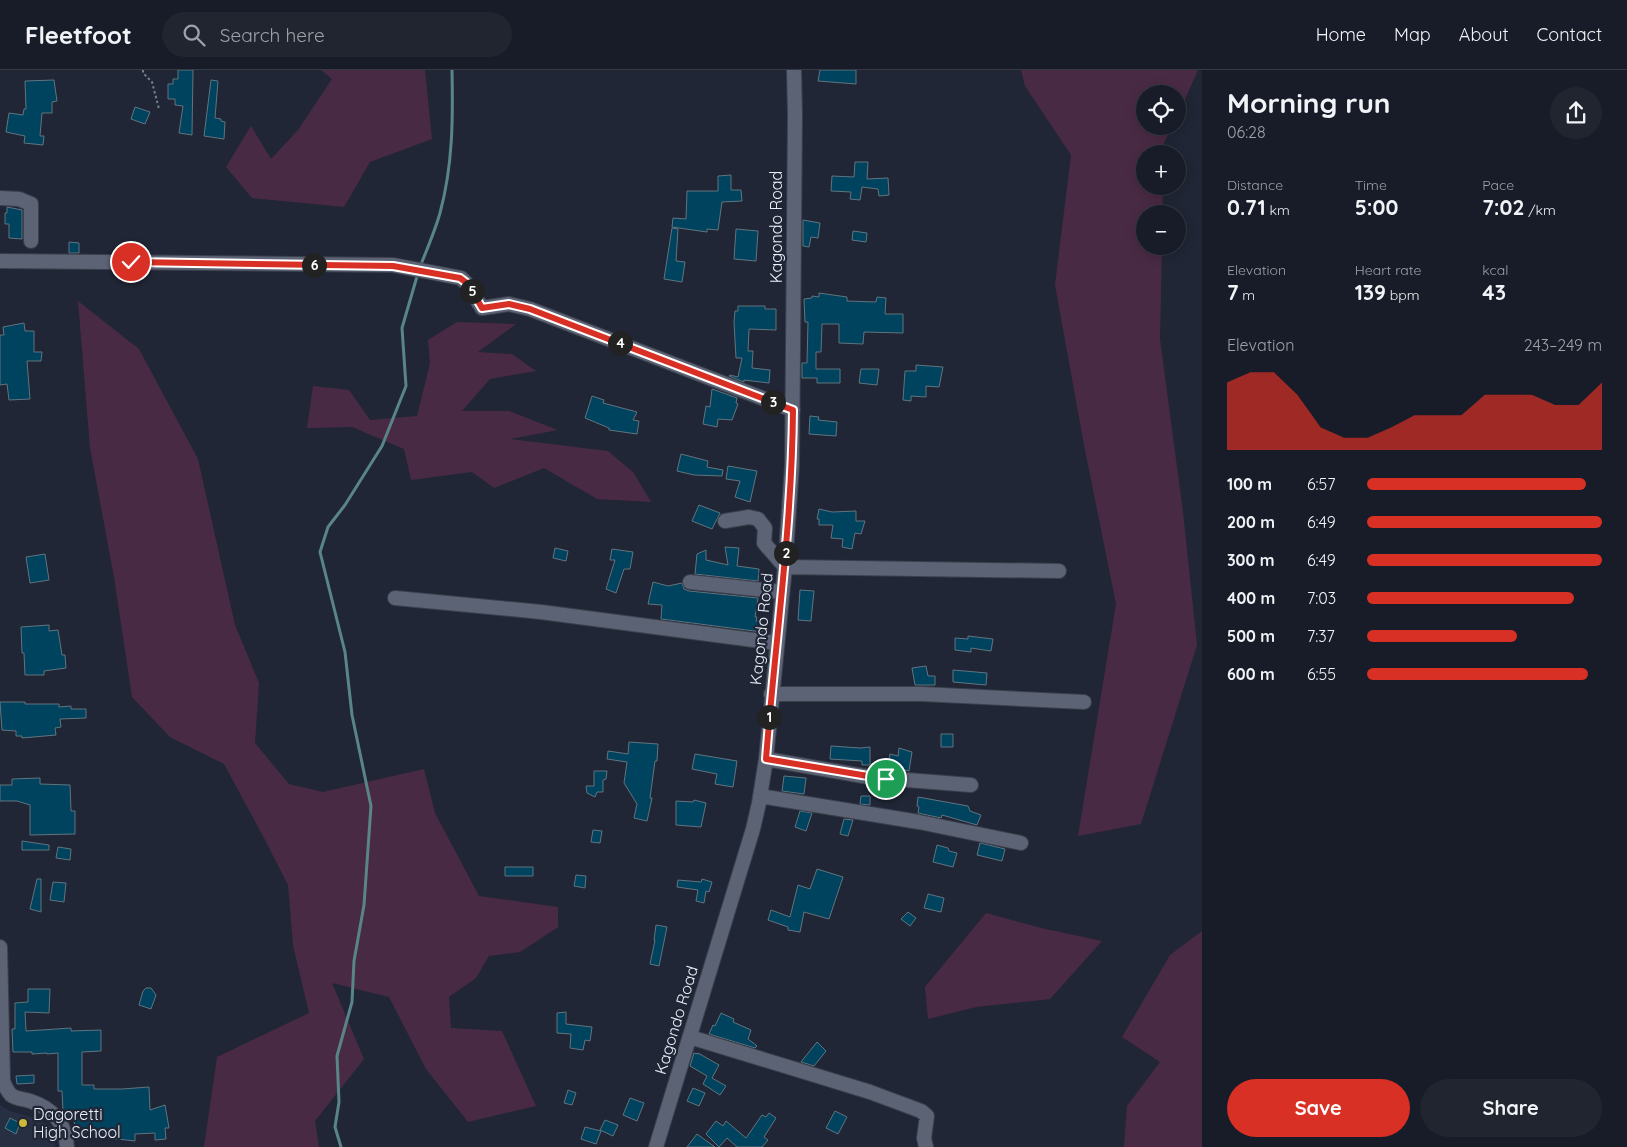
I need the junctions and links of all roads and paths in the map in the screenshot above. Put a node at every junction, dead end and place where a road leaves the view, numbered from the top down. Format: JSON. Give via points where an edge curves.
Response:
{"nodes":[{"id":1,"x":143,"y":70,"type":"edge"},
{"id":2,"x":794,"y":70,"type":"edge"},
{"id":3,"x":159,"y":109,"type":"dead end"},
{"id":4,"x":0,"y":198,"type":"edge"},
{"id":5,"x":31,"y":240,"type":"dead end"},
{"id":6,"x":0,"y":261,"type":"edge"},
{"id":7,"x":793,"y":410,"type":"junction"},
{"id":8,"x":725,"y":520,"type":"dead end"},
{"id":9,"x":785,"y":567,"type":"junction"},
{"id":10,"x":1058,"y":571,"type":"dead end"},
{"id":11,"x":690,"y":582,"type":"dead end"},
{"id":12,"x":782,"y":592,"type":"junction"},
{"id":13,"x":395,"y":598,"type":"dead end"},
{"id":14,"x":776,"y":644,"type":"junction"},
{"id":15,"x":771,"y":694,"type":"junction"},
{"id":16,"x":1084,"y":702,"type":"dead end"},
{"id":17,"x":766,"y":759,"type":"junction"},
{"id":18,"x":972,"y":785,"type":"dead end"},
{"id":19,"x":760,"y":796,"type":"junction"},
{"id":20,"x":1021,"y":843,"type":"dead end"},
{"id":21,"x":0,"y":947,"type":"edge"},
{"id":22,"x":690,"y":1037,"type":"junction"},
{"id":23,"x":67,"y":1147,"type":"edge"},
{"id":24,"x":656,"y":1147,"type":"edge"},
{"id":25,"x":926,"y":1147,"type":"edge"}],
"edges":[{"from":1,"to":3,"type":"path","via":[[152,82]]},
{"from":2,"to":7,"type":"street","name":"Kagondo Road"},
{"from":4,"to":5,"type":"street","via":[[19,199],[31,204]]},
{"from":6,"to":7,"type":"street","via":[[393,266],[460,278],[468,284],[482,308],[509,304],[530,309]]},
{"from":7,"to":9,"type":"street","name":"Kagondo Road"},
{"from":8,"to":9,"type":"street","via":[[758,519],[765,528],[764,543]]},
{"from":9,"to":10,"type":"street"},
{"from":9,"to":12,"type":"street","name":"Kagondo Road"},
{"from":11,"to":12,"type":"street"},
{"from":12,"to":14,"type":"street","name":"Kagondo Road"},
{"from":13,"to":14,"type":"street","via":[[541,612]]},
{"from":14,"to":15,"type":"street","name":"Kagondo Road"},
{"from":15,"to":16,"type":"street","via":[[922,694]]},
{"from":15,"to":17,"type":"street","name":"Kagondo Road"},
{"from":17,"to":18,"type":"street","via":[[869,777]]},
{"from":17,"to":19,"type":"street","name":"Kagondo Road"},
{"from":19,"to":20,"type":"street","via":[[919,822]]},
{"from":19,"to":22,"type":"street","name":"Kagondo Road"},
{"from":21,"to":23,"type":"street","via":[[3,1081],[12,1096],[48,1108],[59,1118]]},
{"from":22,"to":24,"type":"street","name":"Kagondo Road"},
{"from":22,"to":25,"type":"street","via":[[870,1092],[921,1111],[927,1116]]}]}
